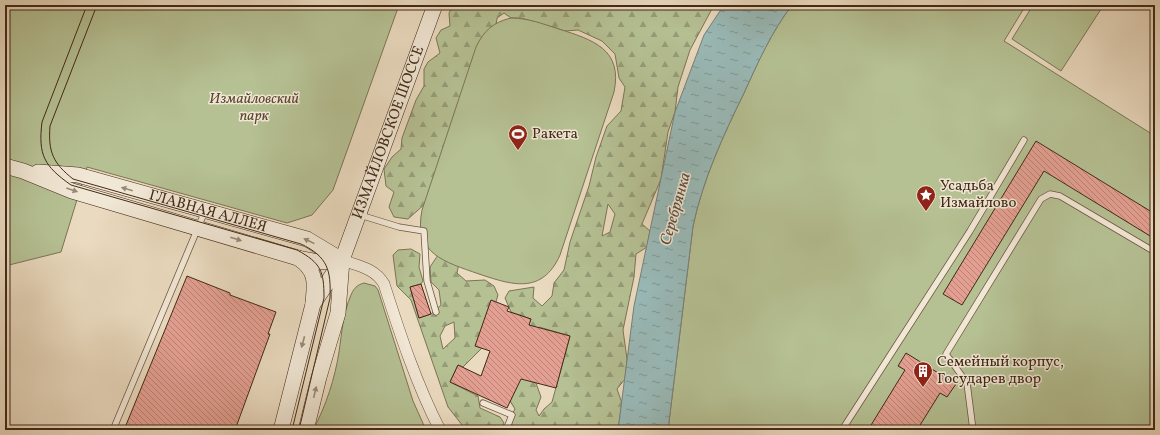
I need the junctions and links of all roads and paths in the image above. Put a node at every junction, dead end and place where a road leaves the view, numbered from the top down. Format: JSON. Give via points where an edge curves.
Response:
{"nodes":[{"id":1,"x":435,"y":5,"type":"edge"},
{"id":2,"x":1024,"y":140,"type":"dead end"},
{"id":3,"x":5,"y":166,"type":"edge"},
{"id":4,"x":23,"y":171,"type":"junction"},
{"id":5,"x":205,"y":211,"type":"junction"},
{"id":6,"x":358,"y":214,"type":"junction"},
{"id":7,"x":199,"y":228,"type":"junction"},
{"id":8,"x":1155,"y":252,"type":"edge"},
{"id":9,"x":298,"y":258,"type":"junction"},
{"id":10,"x":342,"y":260,"type":"junction"},
{"id":11,"x":313,"y":304,"type":"junction"},
{"id":12,"x":436,"y":312,"type":"dead end"},
{"id":13,"x":484,"y":403,"type":"dead end"},
{"id":14,"x":113,"y":430,"type":"edge"},
{"id":15,"x":281,"y":430,"type":"edge"},
{"id":16,"x":306,"y":430,"type":"edge"},
{"id":17,"x":440,"y":430,"type":"edge"},
{"id":18,"x":506,"y":430,"type":"edge"},
{"id":19,"x":842,"y":430,"type":"edge"},
{"id":20,"x":973,"y":430,"type":"edge"}],
"edges":[{"from":1,"to":6,"type":"main road","name":"ИЗМАЙЛОВСКОЕ ШОССЕ"},
{"from":2,"to":19,"type":"lane","via":[[970,231]]},
{"from":3,"to":4,"type":"main road","name":"ГЛАВНАЯ АЛЛЕЯ"},
{"from":5,"to":4,"type":"main road","name":"ГЛАВНАЯ АЛЛЕЯ","one_way":true,"via":[[78,175]]},
{"from":4,"to":7,"type":"main road","name":"ГЛАВНАЯ АЛЛЕЯ","one_way":true,"via":[[72,191]]},
{"from":5,"to":7,"type":"lane"},
{"from":10,"to":5,"type":"main road","name":"ГЛАВНАЯ АЛЛЕЯ","one_way":true,"via":[[307,239]]},
{"from":6,"to":10,"type":"main road","name":"ИЗМАЙЛОВСКОЕ ШОССЕ"},
{"from":6,"to":12,"type":"lane","via":[[399,227],[424,231],[427,281]]},
{"from":7,"to":9,"type":"main road","name":"ГЛАВНАЯ АЛЛЕЯ","one_way":true},
{"from":7,"to":14,"type":"lane"},
{"from":8,"to":20,"type":"lane","via":[[1060,196],[1050,194],[1041,199],[946,354],[967,383]]},
{"from":9,"to":10,"type":"main road","name":"ГЛАВНАЯ АЛЛЕЯ","via":[[319,262]]},
{"from":9,"to":11,"type":"main road","via":[[307,264],[314,278]]},
{"from":10,"to":11,"type":"main road"},
{"from":16,"to":10,"type":"main road","one_way":true,"via":[[318,377],[338,313]]},
{"from":10,"to":17,"type":"street","via":[[367,268],[380,277],[420,388]]},
{"from":11,"to":15,"type":"main road","one_way":true},
{"from":13,"to":18,"type":"lane","via":[[512,415]]}]}
